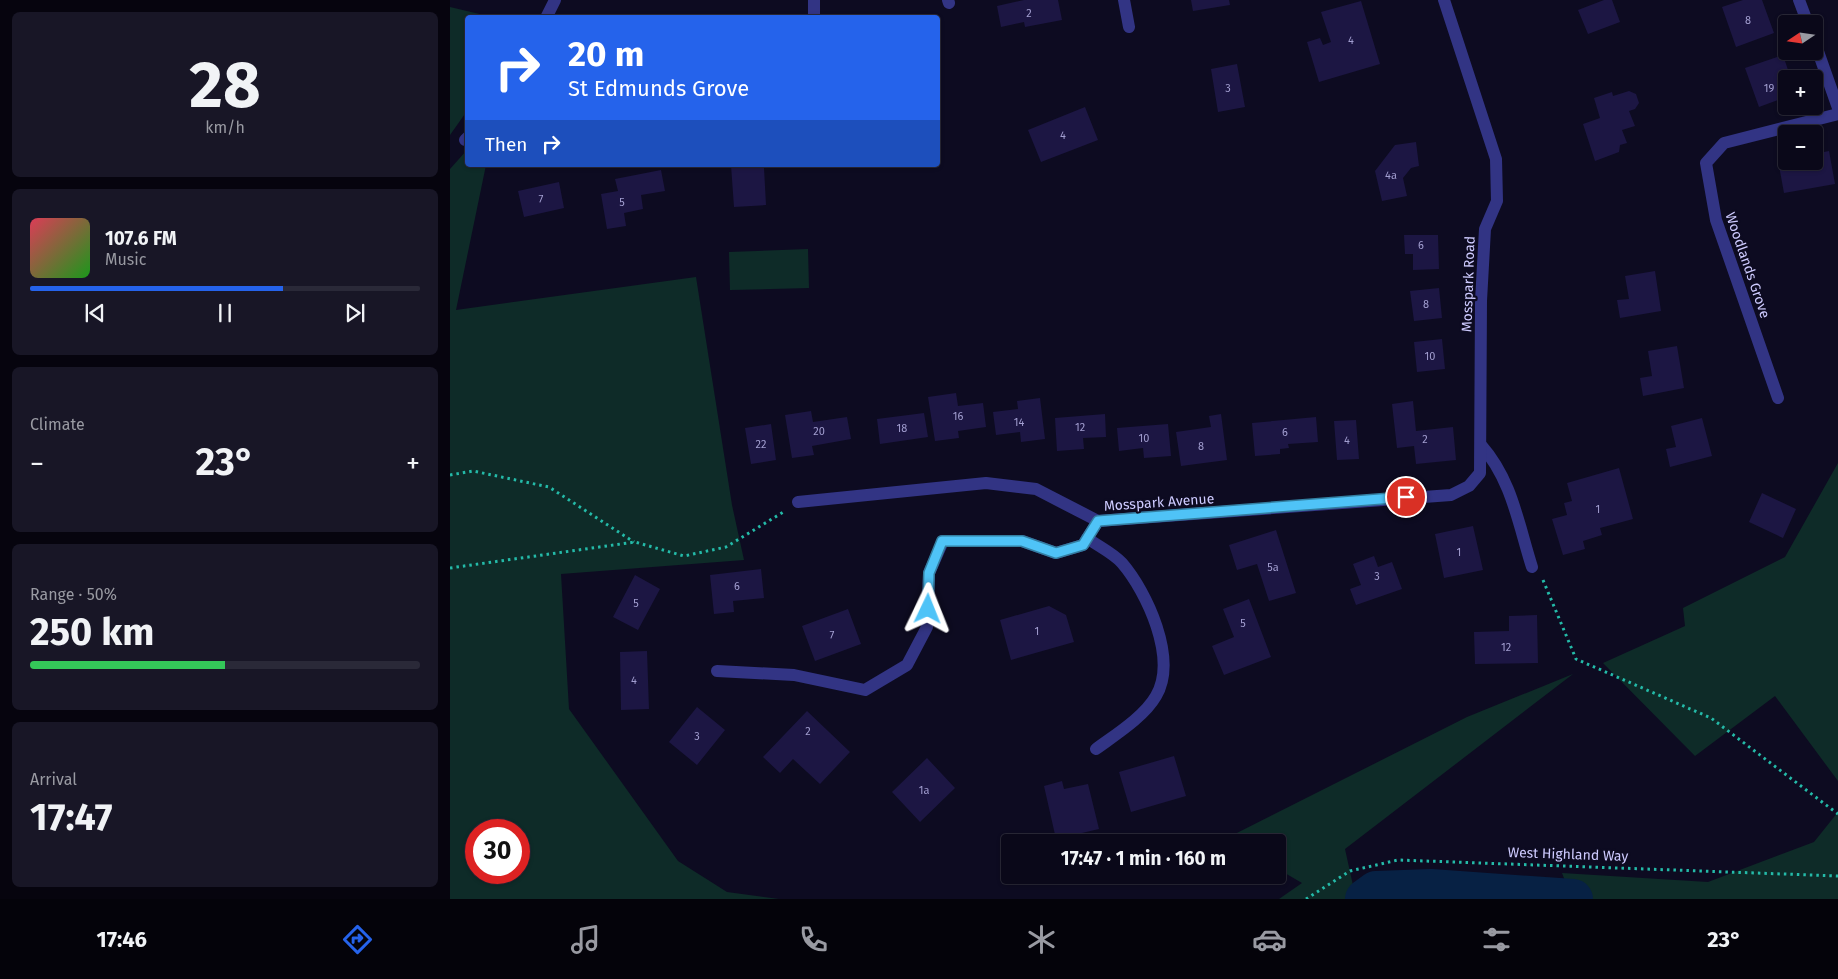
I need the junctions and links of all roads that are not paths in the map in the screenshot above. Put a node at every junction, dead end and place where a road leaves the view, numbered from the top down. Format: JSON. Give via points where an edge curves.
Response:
{"nodes":[{"id":1,"x":554,"y":0,"type":"edge"},
{"id":2,"x":814,"y":0,"type":"edge"},
{"id":3,"x":1124,"y":0,"type":"edge"},
{"id":4,"x":1444,"y":0,"type":"edge"},
{"id":5,"x":1799,"y":0,"type":"edge"},
{"id":6,"x":547,"y":15,"type":"edge"},
{"id":7,"x":814,"y":15,"type":"edge"},
{"id":8,"x":1805,"y":15,"type":"edge"},
{"id":9,"x":1129,"y":27,"type":"dead end"},
{"id":10,"x":1821,"y":60,"type":"edge"},
{"id":11,"x":1838,"y":108,"type":"edge"},
{"id":12,"x":1838,"y":114,"type":"edge"},
{"id":13,"x":1778,"y":398,"type":"dead end"},
{"id":14,"x":1481,"y":445,"type":"junction"},
{"id":15,"x":1468,"y":486,"type":"joint"},
{"id":16,"x":798,"y":502,"type":"road end"},
{"id":17,"x":1098,"y":521,"type":"junction"},
{"id":18,"x":1087,"y":538,"type":"junction"},
{"id":19,"x":1532,"y":567,"type":"road end"},
{"id":20,"x":717,"y":671,"type":"dead end"},
{"id":21,"x":1096,"y":750,"type":"dead end"}],
"edges":[{"from":1,"to":6,"type":"street"},
{"from":2,"to":7,"type":"street"},
{"from":3,"to":9,"type":"street"},
{"from":4,"to":14,"type":"street","name":"Mosspark Road","via":[[1496,159],[1497,201],[1485,229],[1481,301]]},
{"from":5,"to":8,"type":"street"},
{"from":10,"to":11,"type":"street"},
{"from":12,"to":13,"type":"street","name":"Woodlands Grove","via":[[1724,143],[1706,163],[1716,220]]},
{"from":14,"to":15,"type":"street","name":"Mosspark Road","via":[[1480,473]]},
{"from":14,"to":19,"type":"street","via":[[1506,479]]},
{"from":15,"to":17,"type":"street","name":"Mosspark Avenue","via":[[1451,495]]},
{"from":16,"to":17,"type":"street","name":"Mosspark Avenue","via":[[986,483],[1036,489]]},
{"from":17,"to":18,"type":"street"},
{"from":18,"to":20,"type":"street","via":[[1083,545],[1056,553],[1022,541],[942,541],[929,573],[927,627],[907,665],[865,690],[794,675]]},
{"from":18,"to":21,"type":"street","via":[[1121,562],[1142,593],[1159,632],[1165,663],[1156,696],[1129,726]]}]}
